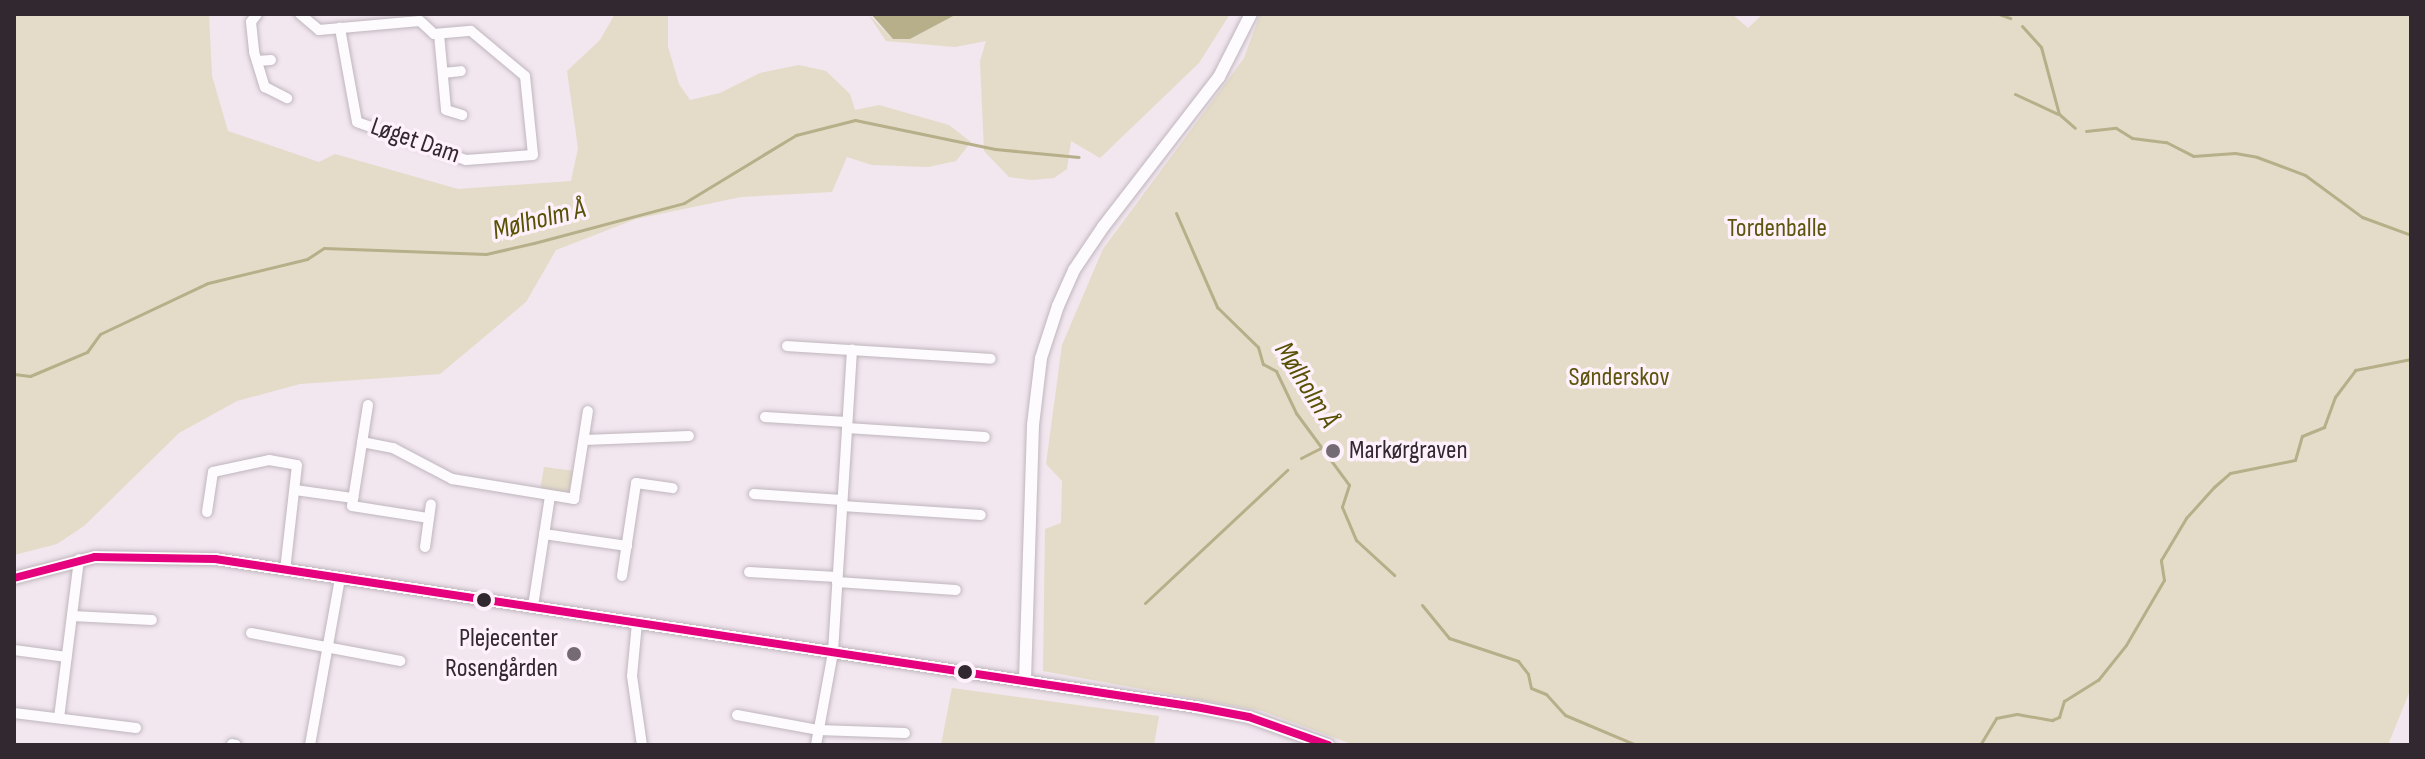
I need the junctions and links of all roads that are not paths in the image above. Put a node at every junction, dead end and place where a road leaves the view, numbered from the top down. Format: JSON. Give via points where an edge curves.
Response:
{"nodes":[{"id":1,"x":257,"y":14,"type":"edge"},
{"id":2,"x":1251,"y":14,"type":"edge"},
{"id":3,"x":306,"y":16,"type":"edge"},
{"id":4,"x":420,"y":18,"type":"edge"},
{"id":5,"x":375,"y":19,"type":"edge"},
{"id":6,"x":340,"y":28,"type":"junction"},
{"id":7,"x":439,"y":34,"type":"junction"},
{"id":8,"x":271,"y":60,"type":"dead end"},
{"id":9,"x":257,"y":61,"type":"junction"},
{"id":10,"x":461,"y":71,"type":"dead end"},
{"id":11,"x":443,"y":73,"type":"junction"},
{"id":12,"x":287,"y":98,"type":"dead end"},
{"id":13,"x":462,"y":115,"type":"dead end"},
{"id":14,"x":787,"y":346,"type":"dead end"},
{"id":15,"x":852,"y":350,"type":"junction"},
{"id":16,"x":991,"y":359,"type":"dead end"},
{"id":17,"x":368,"y":405,"type":"dead end"},
{"id":18,"x":588,"y":411,"type":"dead end"},
{"id":19,"x":765,"y":417,"type":"dead end"},
{"id":20,"x":847,"y":425,"type":"junction"},
{"id":21,"x":689,"y":436,"type":"dead end"},
{"id":22,"x":985,"y":437,"type":"dead end"},
{"id":23,"x":584,"y":440,"type":"junction"},
{"id":24,"x":362,"y":442,"type":"junction"},
{"id":25,"x":673,"y":488,"type":"dead end"},
{"id":26,"x":295,"y":490,"type":"junction"},
{"id":27,"x":754,"y":494,"type":"dead end"},
{"id":28,"x":550,"y":496,"type":"junction"},
{"id":29,"x":353,"y":498,"type":"junction"},
{"id":30,"x":842,"y":503,"type":"junction"},
{"id":31,"x":431,"y":504,"type":"dead end"},
{"id":32,"x":207,"y":512,"type":"dead end"},
{"id":33,"x":981,"y":515,"type":"dead end"},
{"id":34,"x":429,"y":518,"type":"junction"},
{"id":35,"x":544,"y":534,"type":"junction"},
{"id":36,"x":627,"y":546,"type":"junction"},
{"id":37,"x":425,"y":547,"type":"dead end"},
{"id":38,"x":79,"y":559,"type":"junction"},
{"id":39,"x":285,"y":570,"type":"junction"},
{"id":40,"x":749,"y":572,"type":"dead end"},
{"id":41,"x":622,"y":576,"type":"dead end"},
{"id":42,"x":14,"y":578,"type":"edge"},
{"id":43,"x":340,"y":578,"type":"junction"},
{"id":44,"x":837,"y":580,"type":"junction"},
{"id":45,"x":956,"y":590,"type":"dead end"},
{"id":46,"x":533,"y":606,"type":"junction"},
{"id":47,"x":72,"y":616,"type":"junction"},
{"id":48,"x":152,"y":620,"type":"dead end"},
{"id":49,"x":637,"y":623,"type":"junction"},
{"id":50,"x":251,"y":633,"type":"dead end"},
{"id":51,"x":328,"y":648,"type":"junction"},
{"id":52,"x":14,"y":650,"type":"edge"},
{"id":53,"x":833,"y":652,"type":"junction"},
{"id":54,"x":67,"y":657,"type":"junction"},
{"id":55,"x":400,"y":661,"type":"dead end"},
{"id":56,"x":1025,"y":680,"type":"junction"},
{"id":57,"x":14,"y":713,"type":"edge"},
{"id":58,"x":737,"y":715,"type":"dead end"},
{"id":59,"x":59,"y":718,"type":"junction"},
{"id":60,"x":136,"y":728,"type":"dead end"},
{"id":61,"x":818,"y":730,"type":"junction"},
{"id":62,"x":905,"y":733,"type":"dead end"},
{"id":63,"x":310,"y":745,"type":"edge"},
{"id":64,"x":642,"y":745,"type":"edge"},
{"id":65,"x":816,"y":745,"type":"edge"},
{"id":66,"x":1328,"y":745,"type":"edge"}],
"edges":[{"from":1,"to":9,"type":"street","via":[[251,22]]},
{"from":2,"to":56,"type":"street","via":[[1219,77],[1103,227],[1058,306],[1041,358],[1033,425]]},
{"from":3,"to":6,"type":"street","via":[[319,30]]},
{"from":4,"to":5,"type":"street"},
{"from":4,"to":7,"type":"street"},
{"from":5,"to":6,"type":"street"},
{"from":6,"to":7,"type":"street","name":"Løget Dam","via":[[357,122],[466,160],[533,155],[525,76],[471,31]]},
{"from":7,"to":11,"type":"street","name":"Løget Dam"},
{"from":8,"to":9,"type":"street"},
{"from":9,"to":12,"type":"street","via":[[265,87]]},
{"from":10,"to":11,"type":"street"},
{"from":11,"to":13,"type":"street","name":"Løget Dam","via":[[446,110]]},
{"from":14,"to":15,"type":"street"},
{"from":15,"to":16,"type":"street"},
{"from":15,"to":20,"type":"street"},
{"from":17,"to":24,"type":"street"},
{"from":18,"to":23,"type":"street"},
{"from":19,"to":20,"type":"street"},
{"from":20,"to":22,"type":"street"},
{"from":20,"to":30,"type":"street"},
{"from":21,"to":23,"type":"street","via":[[637,444]]},
{"from":23,"to":28,"type":"street","via":[[574,499]]},
{"from":24,"to":28,"type":"street","via":[[393,448],[452,479]]},
{"from":24,"to":29,"type":"street"},
{"from":25,"to":36,"type":"street","via":[[636,483]]},
{"from":26,"to":29,"type":"street"},
{"from":26,"to":32,"type":"street","via":[[297,465],[269,460],[213,472]]},
{"from":26,"to":39,"type":"street"},
{"from":27,"to":30,"type":"street"},
{"from":28,"to":35,"type":"street"},
{"from":29,"to":34,"type":"street","via":[[352,506]]},
{"from":30,"to":33,"type":"street"},
{"from":30,"to":44,"type":"street"},
{"from":31,"to":34,"type":"street"},
{"from":34,"to":37,"type":"street"},
{"from":35,"to":36,"type":"street"},
{"from":35,"to":46,"type":"street"},
{"from":36,"to":41,"type":"street"},
{"from":38,"to":39,"type":"street","via":[[185,556]]},
{"from":38,"to":42,"type":"street"},
{"from":38,"to":47,"type":"street"},
{"from":39,"to":43,"type":"street"},
{"from":40,"to":44,"type":"street"},
{"from":43,"to":46,"type":"street"},
{"from":43,"to":51,"type":"street"},
{"from":44,"to":45,"type":"street"},
{"from":44,"to":53,"type":"street"},
{"from":46,"to":49,"type":"street"},
{"from":47,"to":48,"type":"street"},
{"from":47,"to":54,"type":"street"},
{"from":49,"to":53,"type":"street"},
{"from":49,"to":64,"type":"street","via":[[631,666]]},
{"from":50,"to":51,"type":"street"},
{"from":51,"to":55,"type":"street"},
{"from":51,"to":63,"type":"street"},
{"from":52,"to":54,"type":"street"},
{"from":53,"to":56,"type":"street"},
{"from":53,"to":61,"type":"street"},
{"from":54,"to":59,"type":"street"},
{"from":56,"to":66,"type":"street","via":[[1221,711]]},
{"from":57,"to":59,"type":"street"},
{"from":58,"to":61,"type":"street"},
{"from":59,"to":60,"type":"street"},
{"from":61,"to":62,"type":"street"},
{"from":61,"to":65,"type":"street"}]}
